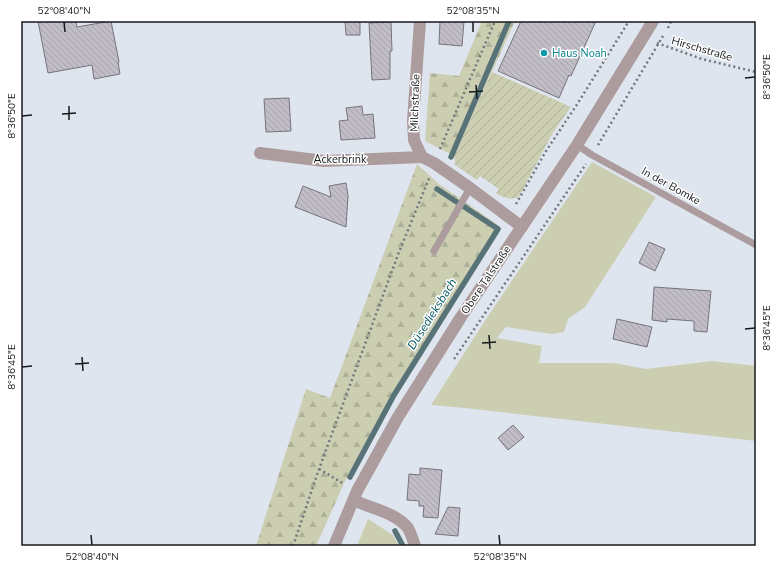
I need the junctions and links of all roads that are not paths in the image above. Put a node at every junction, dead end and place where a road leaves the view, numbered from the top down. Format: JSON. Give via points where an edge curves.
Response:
{"nodes":[{"id":1,"x":420,"y":21,"type":"edge"},
{"id":2,"x":653,"y":21,"type":"edge"},
{"id":3,"x":577,"y":145,"type":"junction"},
{"id":4,"x":260,"y":153,"type":"dead end"},
{"id":5,"x":422,"y":157,"type":"junction"},
{"id":6,"x":470,"y":188,"type":"junction"},
{"id":7,"x":522,"y":227,"type":"junction"},
{"id":8,"x":756,"y":245,"type":"edge"},
{"id":9,"x":434,"y":251,"type":"dead end"},
{"id":10,"x":356,"y":495,"type":"junction"},
{"id":11,"x":334,"y":546,"type":"edge"},
{"id":12,"x":415,"y":546,"type":"edge"}],
"edges":[{"from":1,"to":5,"type":"street","name":"Milchstraße","via":[[413,121],[414,140]]},
{"from":2,"to":3,"type":"street","name":"Obere Talstraße"},
{"from":3,"to":7,"type":"street","name":"Obere Talstraße"},
{"from":3,"to":8,"type":"lane","name":"In der Bomke"},
{"from":4,"to":5,"type":"street","name":"Ackerbrink","via":[[324,161]]},
{"from":5,"to":6,"type":"street"},
{"from":6,"to":7,"type":"street"},
{"from":6,"to":9,"type":"lane"},
{"from":7,"to":10,"type":"street","name":"Obere Talstraße","via":[[398,417]]},
{"from":10,"to":11,"type":"street","name":"Obere Talstraße"},
{"from":10,"to":12,"type":"street","via":[[366,506],[394,516],[408,528]]}]}
